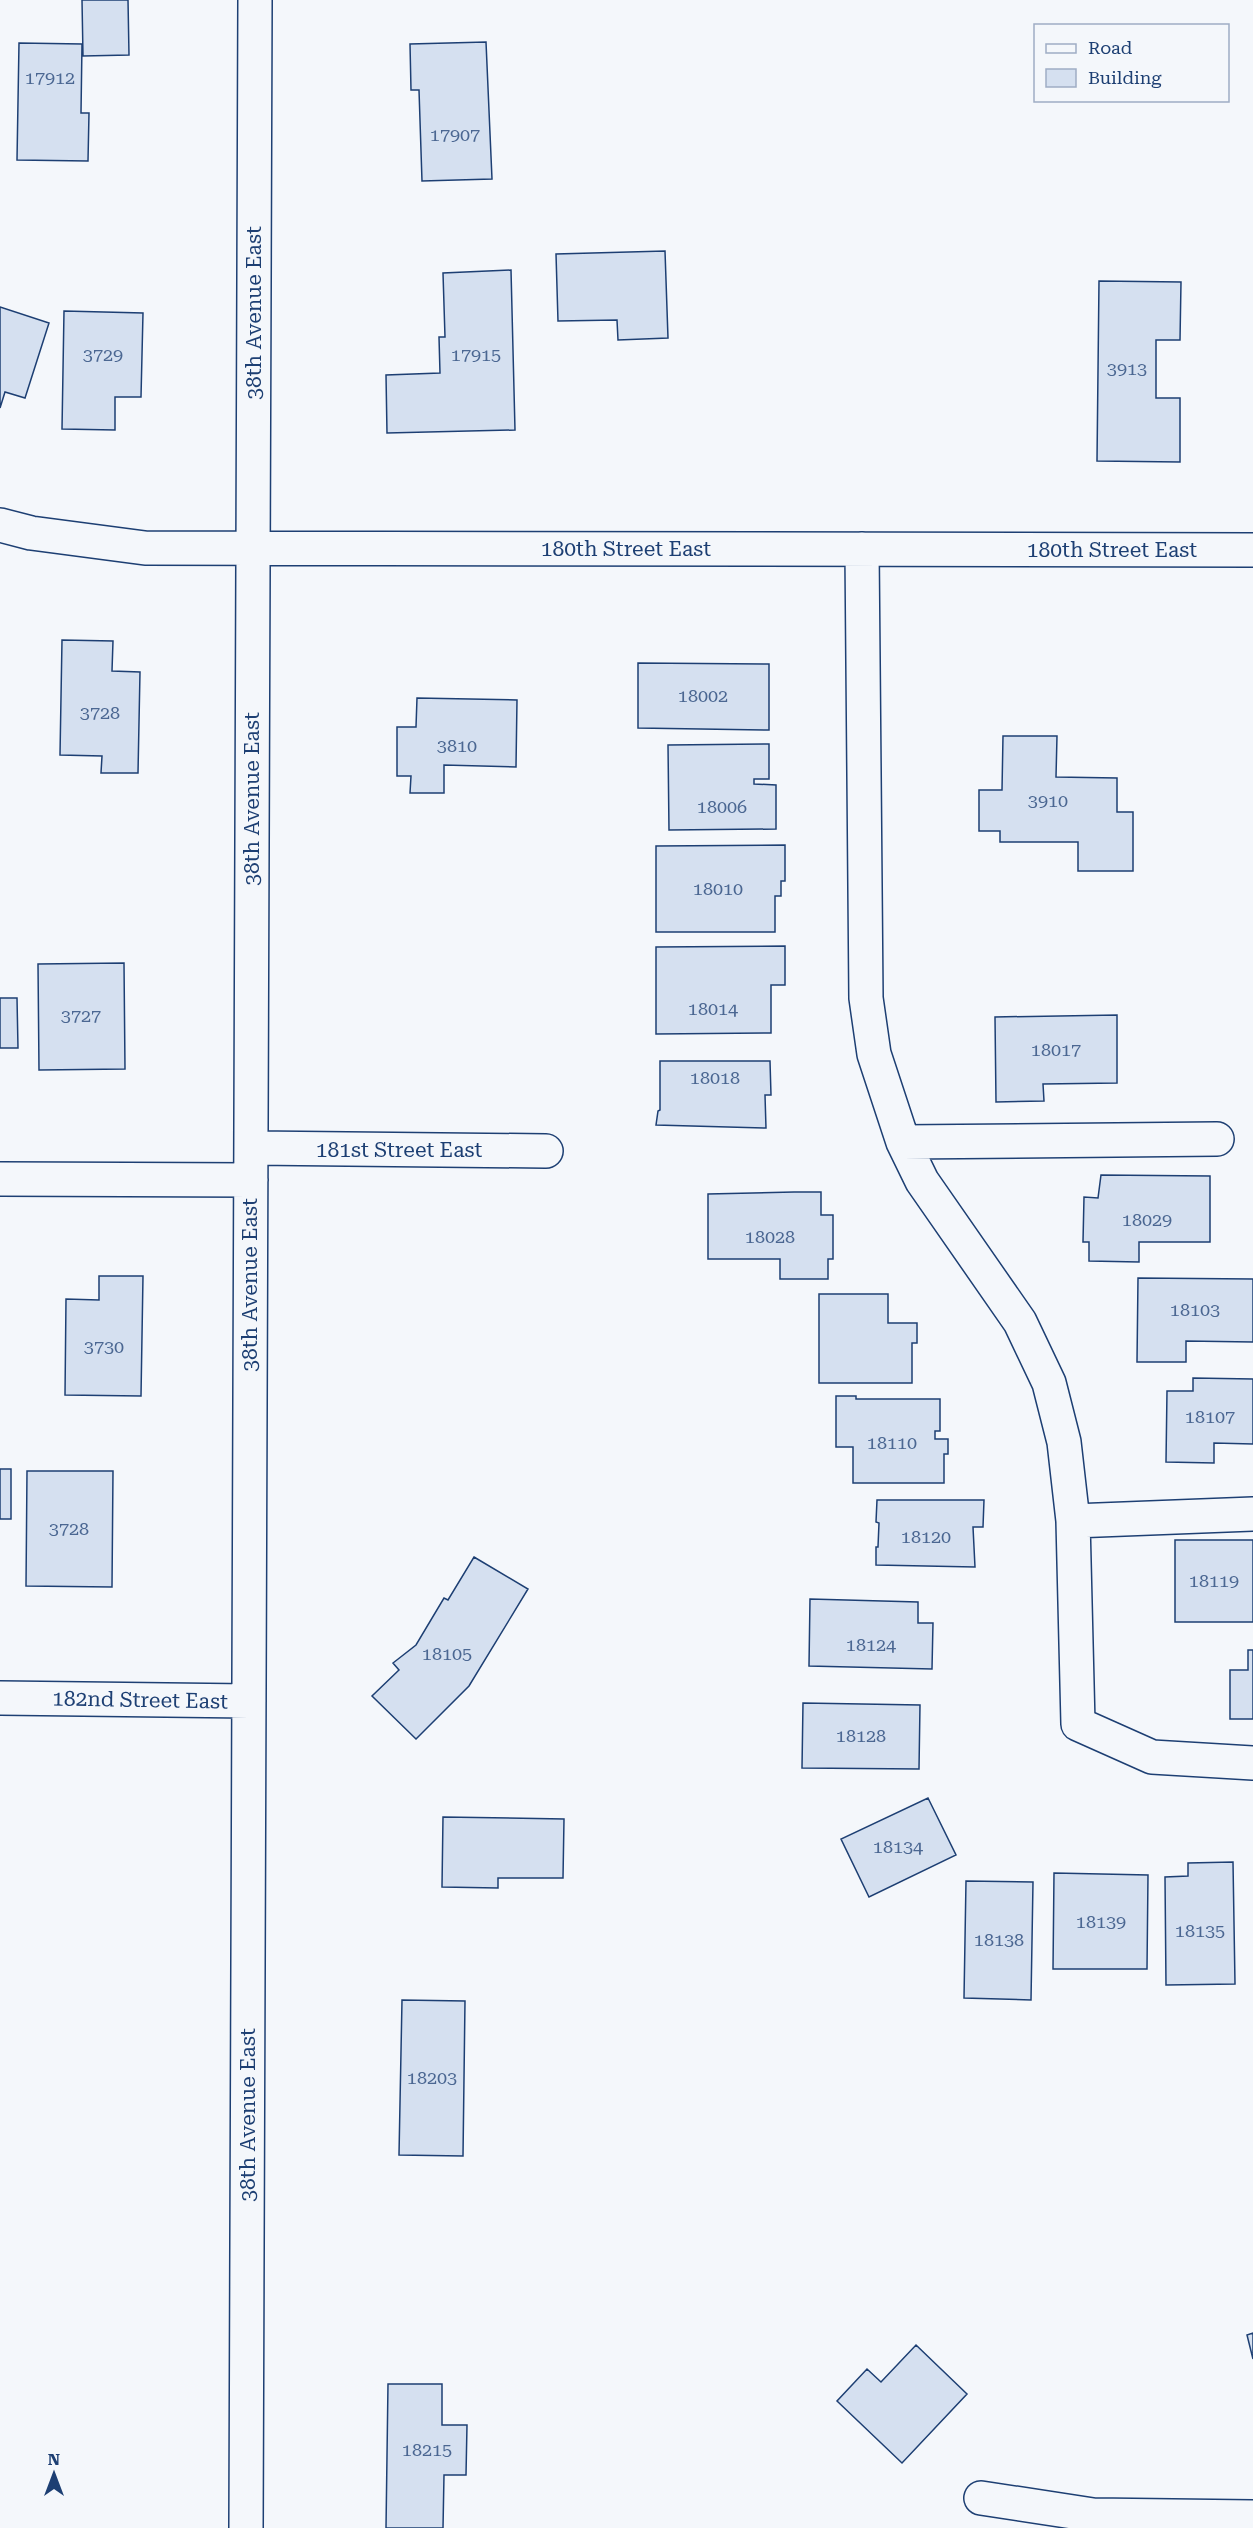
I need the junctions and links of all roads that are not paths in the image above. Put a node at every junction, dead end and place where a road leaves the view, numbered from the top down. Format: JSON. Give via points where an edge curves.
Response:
{"nodes":[{"id":1,"x":255,"y":0,"type":"edge"},
{"id":2,"x":0,"y":525,"type":"edge"},
{"id":3,"x":253,"y":549,"type":"junction"},
{"id":4,"x":862,"y":549,"type":"junction"},
{"id":5,"x":1253,"y":550,"type":"edge"},
{"id":6,"x":1217,"y":1139,"type":"dead end"},
{"id":7,"x":903,"y":1142,"type":"junction"},
{"id":8,"x":546,"y":1151,"type":"dead end"},
{"id":9,"x":251,"y":1164,"type":"junction"},
{"id":10,"x":0,"y":1179,"type":"edge"},
{"id":11,"x":1253,"y":1514,"type":"edge"},
{"id":12,"x":1073,"y":1521,"type":"junction"},
{"id":13,"x":249,"y":1599,"type":"joint"},
{"id":14,"x":0,"y":1698,"type":"edge"},
{"id":15,"x":249,"y":1701,"type":"junction"},
{"id":16,"x":1253,"y":1763,"type":"edge"},
{"id":17,"x":981,"y":2498,"type":"dead end"},
{"id":18,"x":1253,"y":2517,"type":"edge"},
{"id":19,"x":246,"y":2528,"type":"edge"}],
"edges":[{"from":1,"to":3,"type":"street","name":"38th Avenue East"},
{"from":2,"to":3,"type":"street","name":"180th Street East","via":[[31,533],[145,548]]},
{"from":3,"to":4,"type":"street","name":"180th Street East"},
{"from":3,"to":9,"type":"street","name":"38th Avenue East"},
{"from":4,"to":5,"type":"street","name":"180th Street East"},
{"from":4,"to":7,"type":"street","via":[[866,998],[874,1054]]},
{"from":6,"to":7,"type":"street"},
{"from":7,"to":12,"type":"street","via":[[921,1181],[1020,1322],[1048,1383],[1064,1442]]},
{"from":8,"to":9,"type":"street","name":"181st Street East"},
{"from":9,"to":10,"type":"street","name":"181st Street East"},
{"from":9,"to":13,"type":"street","name":"38th Avenue East"},
{"from":11,"to":12,"type":"street"},
{"from":12,"to":16,"type":"street","via":[[1077,1724],[1152,1757]]},
{"from":13,"to":15,"type":"street","name":"182nd Street East"},
{"from":14,"to":15,"type":"street","name":"182nd Street East"},
{"from":15,"to":19,"type":"street","name":"38th Avenue East"},
{"from":17,"to":18,"type":"street","via":[[1093,2516]]}]}
